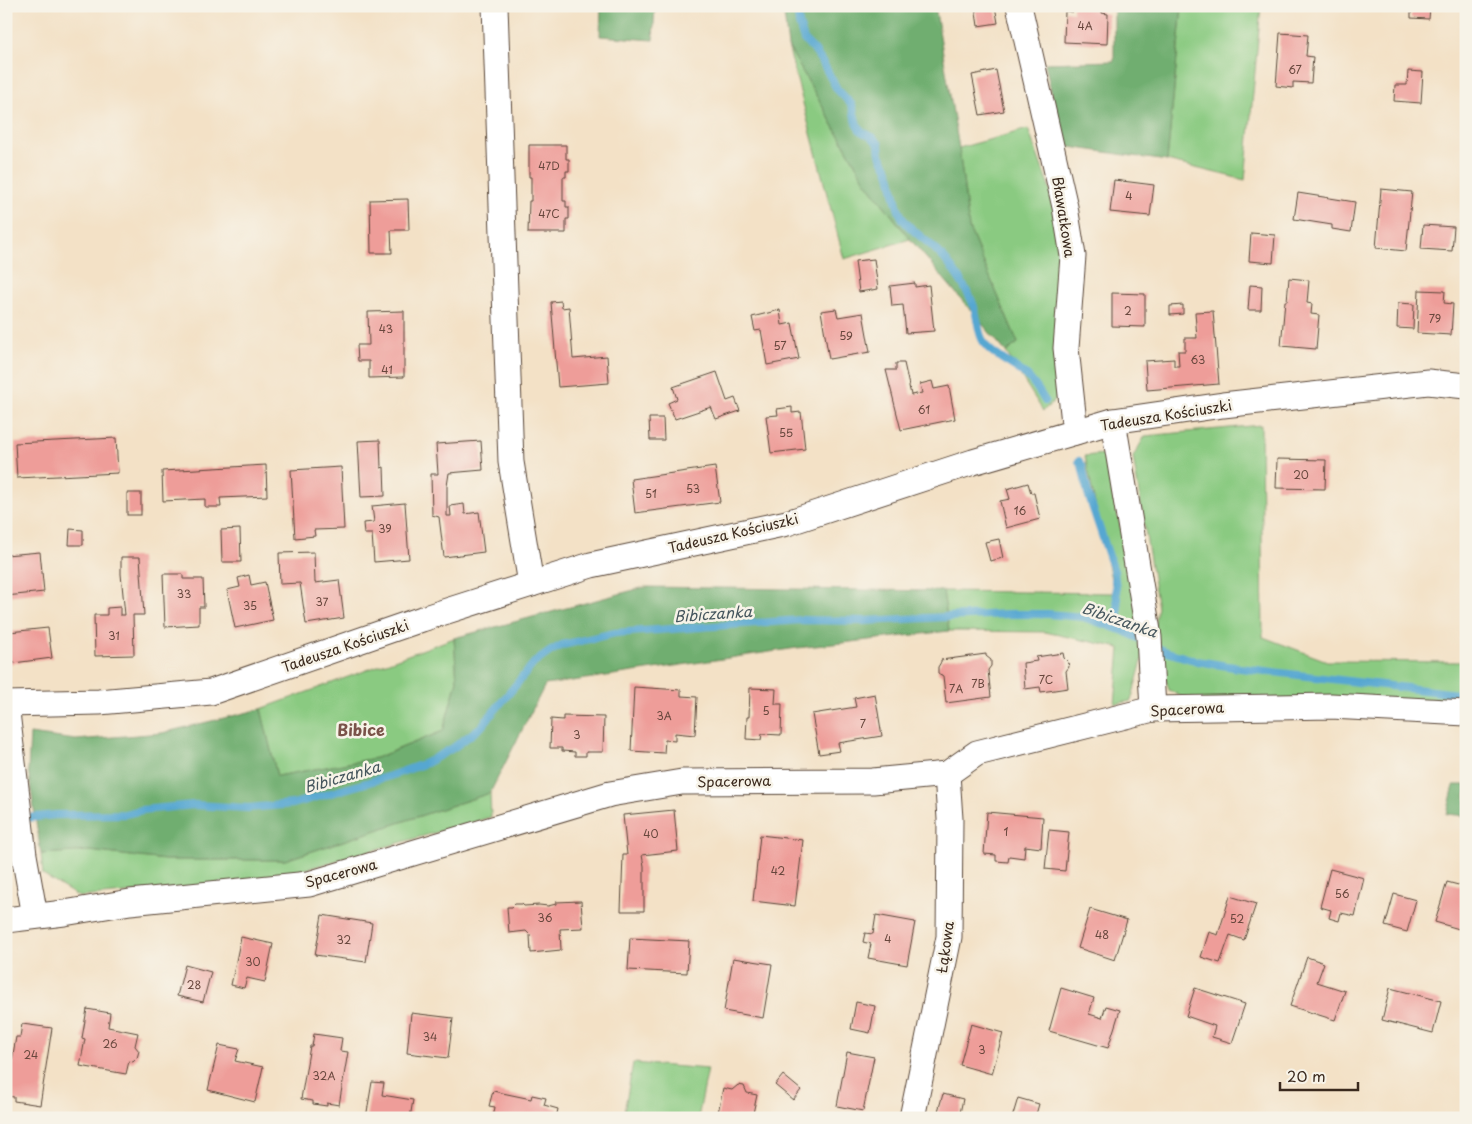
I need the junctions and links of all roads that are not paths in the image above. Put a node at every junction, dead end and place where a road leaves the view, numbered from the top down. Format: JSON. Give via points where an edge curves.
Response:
{"nodes":[{"id":1,"x":495,"y":6,"type":"edge"},
{"id":2,"x":1019,"y":6,"type":"edge"},
{"id":3,"x":1466,"y":386,"type":"edge"},
{"id":4,"x":1113,"y":421,"type":"junction"},
{"id":5,"x":1075,"y":432,"type":"junction"},
{"id":6,"x":531,"y":584,"type":"junction"},
{"id":7,"x":6,"y":704,"type":"edge"},
{"id":8,"x":1153,"y":709,"type":"junction"},
{"id":9,"x":1466,"y":713,"type":"edge"},
{"id":10,"x":947,"y":774,"type":"junction"},
{"id":11,"x":35,"y":916,"type":"junction"},
{"id":12,"x":6,"y":920,"type":"edge"},
{"id":13,"x":912,"y":1118,"type":"edge"}],
"edges":[{"from":1,"to":6,"type":"street","via":[[511,462]]},
{"from":2,"to":5,"type":"street","name":"Bławatkowa","via":[[1063,197],[1072,256],[1066,348]]},
{"from":3,"to":4,"type":"street","name":"Tadeusza Kościuszki","via":[[1428,382]]},
{"from":4,"to":5,"type":"street","name":"Tadeusza Kościuszki"},
{"from":4,"to":8,"type":"street","via":[[1150,646]]},
{"from":5,"to":6,"type":"street","name":"Tadeusza Kościuszki","via":[[787,523],[591,565]]},
{"from":6,"to":7,"type":"street","name":"Tadeusza Kościuszki","via":[[211,692],[99,702]]},
{"from":7,"to":11,"type":"street","via":[[24,855]]},
{"from":8,"to":9,"type":"street","name":"Spacerowa","via":[[1331,706]]},
{"from":8,"to":10,"type":"street","name":"Spacerowa","via":[[977,753]]},
{"from":10,"to":11,"type":"street","name":"Spacerowa","via":[[873,780],[682,782],[610,794],[309,884],[130,902]]},
{"from":10,"to":13,"type":"street","name":"Łąkowa","via":[[949,937]]},
{"from":11,"to":12,"type":"street","name":"Spacerowa"}]}
